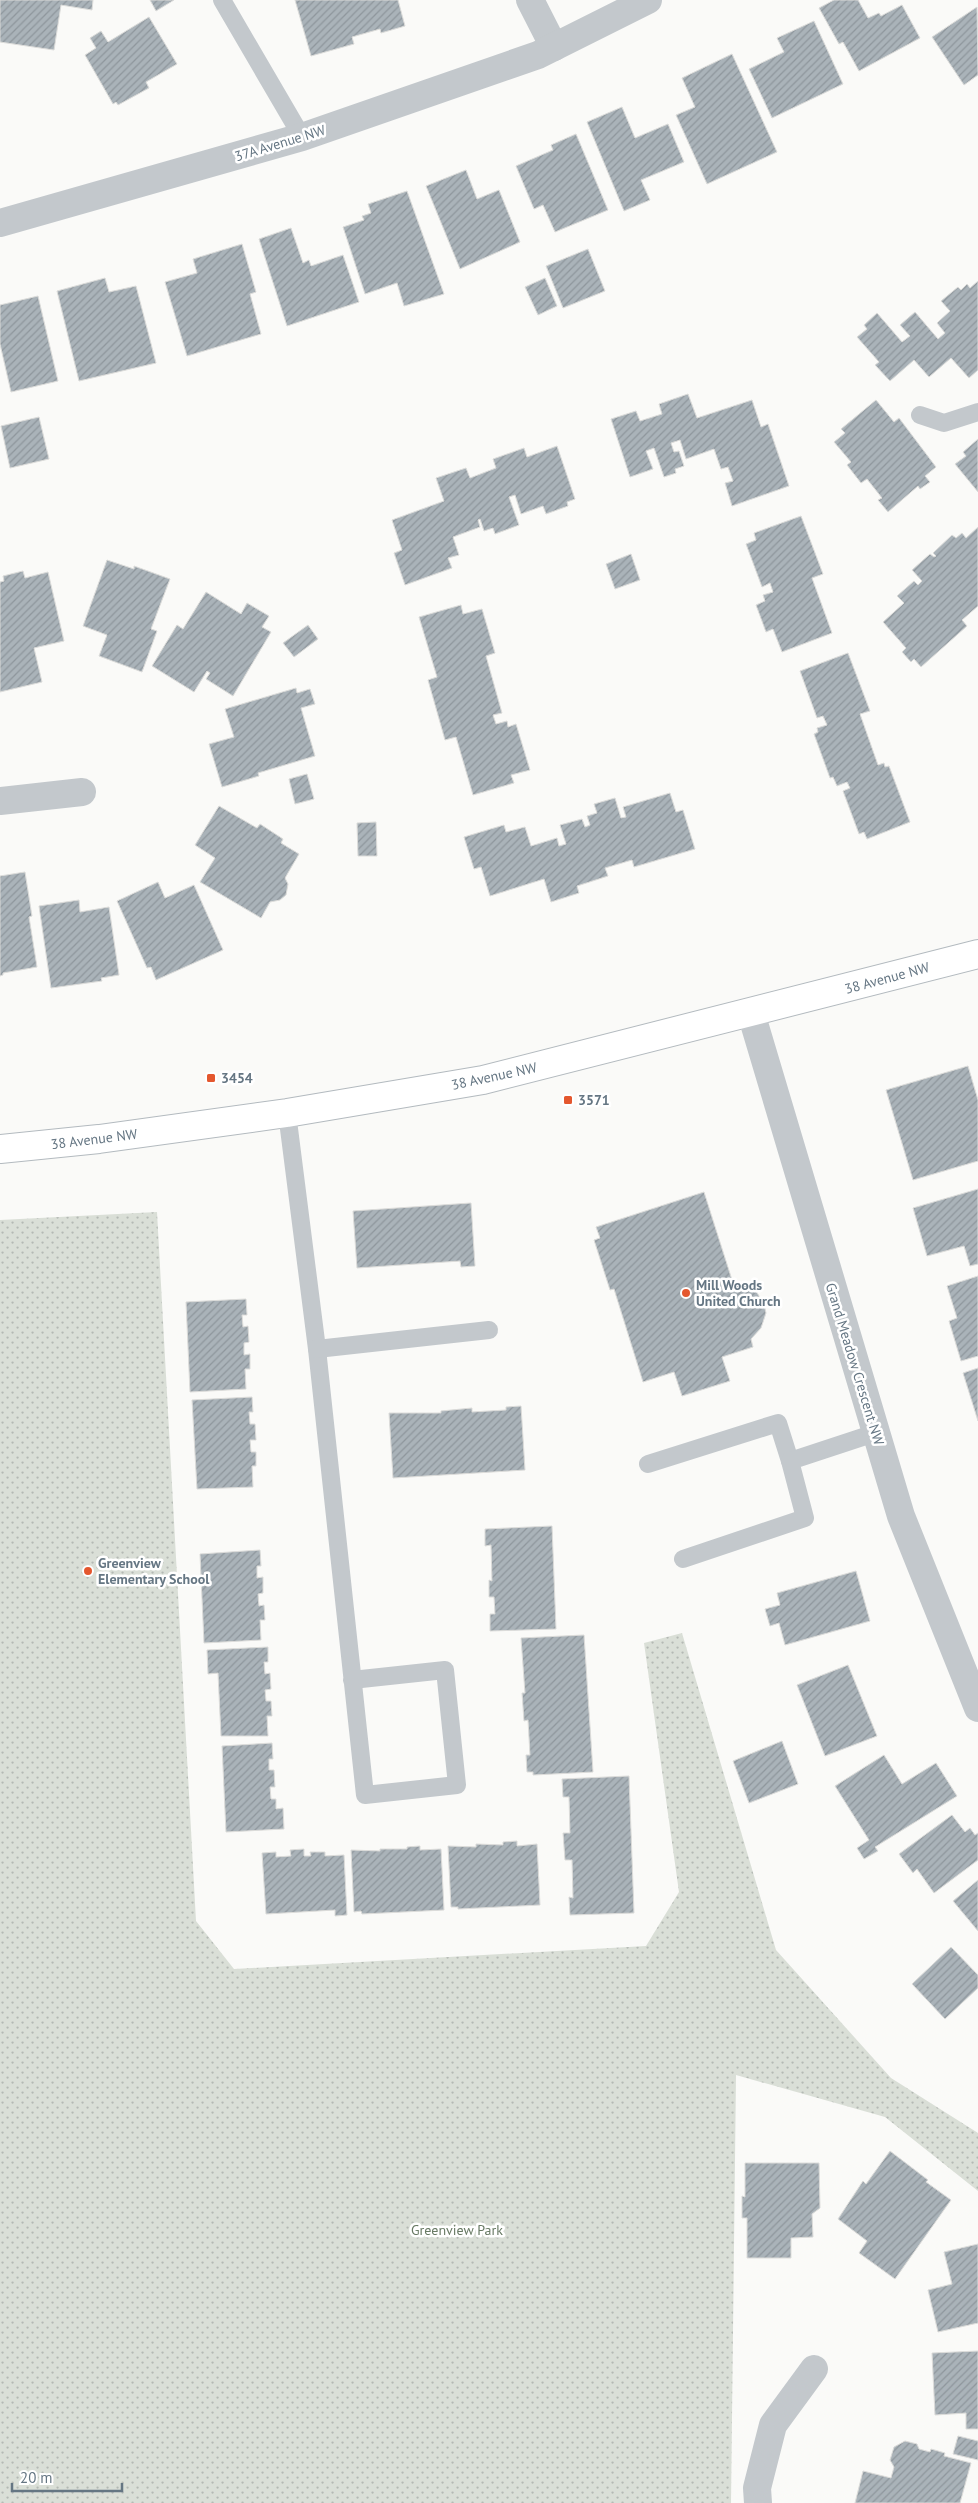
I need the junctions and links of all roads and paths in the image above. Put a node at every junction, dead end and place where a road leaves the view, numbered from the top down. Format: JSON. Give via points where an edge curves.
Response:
{"nodes":[{"id":1,"x":222,"y":0,"type":"edge"},
{"id":2,"x":530,"y":0,"type":"edge"},
{"id":3,"x":648,"y":0,"type":"edge"},
{"id":4,"x":554,"y":46,"type":"junction"},
{"id":5,"x":302,"y":137,"type":"junction"},
{"id":6,"x":0,"y":223,"type":"edge"},
{"id":7,"x":978,"y":412,"type":"edge"},
{"id":8,"x":920,"y":415,"type":"dead end"},
{"id":9,"x":82,"y":792,"type":"dead end"},
{"id":10,"x":0,"y":801,"type":"edge"},
{"id":11,"x":978,"y":954,"type":"edge"},
{"id":12,"x":751,"y":1013,"type":"junction"},
{"id":13,"x":287,"y":1113,"type":"junction"},
{"id":14,"x":0,"y":1149,"type":"edge"},
{"id":15,"x":489,"y":1330,"type":"dead end"},
{"id":16,"x":317,"y":1349,"type":"junction"},
{"id":17,"x":875,"y":1433,"type":"junction"},
{"id":18,"x":790,"y":1461,"type":"junction"},
{"id":19,"x":648,"y":1464,"type":"dead end"},
{"id":20,"x":683,"y":1559,"type":"dead end"},
{"id":21,"x":352,"y":1680,"type":"junction"},
{"id":22,"x":978,"y":1708,"type":"edge"},
{"id":23,"x":814,"y":2369,"type":"dead end"},
{"id":24,"x":758,"y":2503,"type":"edge"}],
"edges":[{"from":1,"to":5,"type":"lane"},
{"from":2,"to":4,"type":"street"},
{"from":3,"to":4,"type":"street","name":"37A Avenue NW"},
{"from":4,"to":5,"type":"street","name":"37A Avenue NW","via":[[538,55]]},
{"from":5,"to":6,"type":"street","name":"37A Avenue NW"},
{"from":7,"to":8,"type":"lane","via":[[944,424]]},
{"from":9,"to":10,"type":"street"},
{"from":11,"to":12,"type":"street","name":"38 Avenue NW"},
{"from":12,"to":13,"type":"street","name":"38 Avenue NW","via":[[482,1080]]},
{"from":12,"to":17,"type":"street","name":"Grand Meadow Crescent NW"},
{"from":13,"to":14,"type":"street","name":"38 Avenue NW"},
{"from":13,"to":16,"type":"lane"},
{"from":15,"to":16,"type":"lane"},
{"from":16,"to":21,"type":"lane"},
{"from":17,"to":18,"type":"lane"},
{"from":17,"to":22,"type":"street","name":"Grand Meadow Crescent NW","via":[[901,1516]]},
{"from":18,"to":19,"type":"lane","via":[[778,1423]]},
{"from":18,"to":20,"type":"lane","via":[[806,1518]]},
{"from":21,"to":21,"type":"lane","via":[[365,1795],[457,1785],[445,1670]]},
{"from":23,"to":24,"type":"street","via":[[773,2425],[757,2488]]}]}
